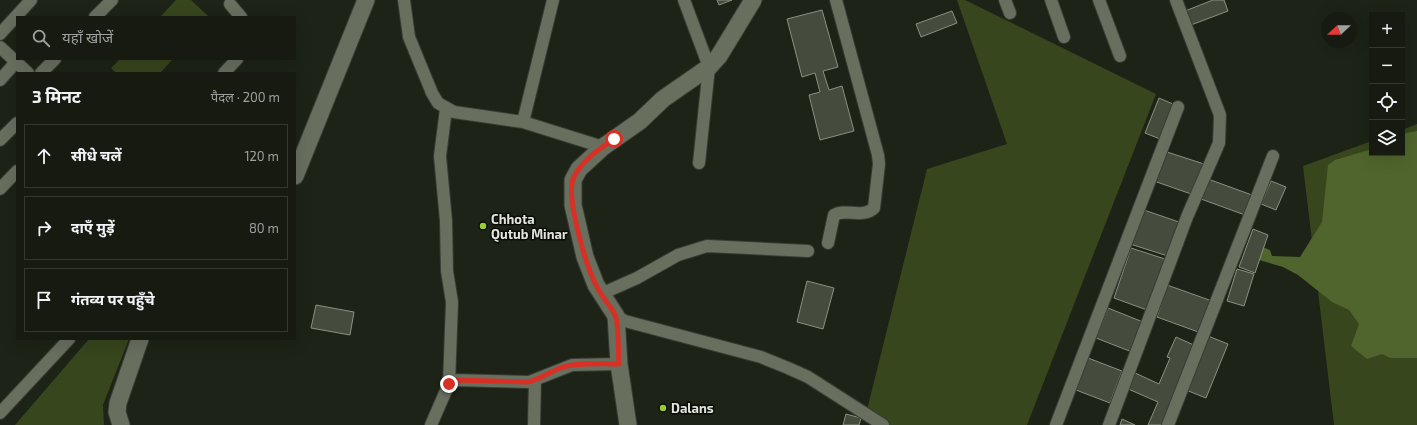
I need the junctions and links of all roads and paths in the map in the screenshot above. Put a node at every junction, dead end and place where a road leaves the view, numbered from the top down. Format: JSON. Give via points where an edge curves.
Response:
{"nodes":[{"id":1,"x":31,"y":0,"type":"edge"},
{"id":2,"x":112,"y":0,"type":"edge"},
{"id":3,"x":366,"y":0,"type":"edge"},
{"id":4,"x":404,"y":0,"type":"edge"},
{"id":5,"x":553,"y":0,"type":"edge"},
{"id":6,"x":684,"y":0,"type":"edge"},
{"id":7,"x":753,"y":0,"type":"edge"},
{"id":8,"x":836,"y":0,"type":"edge"},
{"id":9,"x":1005,"y":0,"type":"edge"},
{"id":10,"x":1051,"y":0,"type":"edge"},
{"id":11,"x":1100,"y":0,"type":"edge"},
{"id":12,"x":1176,"y":0,"type":"edge"},
{"id":13,"x":230,"y":4,"type":"dead end"},
{"id":14,"x":1010,"y":13,"type":"dead end"},
{"id":15,"x":16,"y":16,"type":"edge"},
{"id":16,"x":16,"y":16,"type":"edge"},
{"id":17,"x":96,"y":16,"type":"edge"},
{"id":18,"x":240,"y":16,"type":"edge"},
{"id":19,"x":0,"y":34,"type":"edge"},
{"id":20,"x":1064,"y":37,"type":"dead end"},
{"id":21,"x":0,"y":47,"type":"edge"},
{"id":22,"x":1120,"y":56,"type":"dead end"},
{"id":23,"x":53,"y":60,"type":"edge"},
{"id":24,"x":236,"y":60,"type":"edge"},
{"id":25,"x":16,"y":62,"type":"junction"},
{"id":26,"x":709,"y":67,"type":"junction"},
{"id":27,"x":27,"y":72,"type":"edge"},
{"id":28,"x":42,"y":72,"type":"edge"},
{"id":29,"x":225,"y":72,"type":"edge"},
{"id":30,"x":0,"y":80,"type":"edge"},
{"id":31,"x":1178,"y":107,"type":"dead end"},
{"id":32,"x":446,"y":109,"type":"junction"},
{"id":33,"x":523,"y":122,"type":"junction"},
{"id":34,"x":16,"y":124,"type":"edge"},
{"id":35,"x":0,"y":140,"type":"edge"},
{"id":36,"x":603,"y":146,"type":"junction"},
{"id":37,"x":1273,"y":156,"type":"dead end"},
{"id":38,"x":699,"y":163,"type":"dead end"},
{"id":39,"x":16,"y":172,"type":"edge"},
{"id":40,"x":296,"y":174,"type":"edge"},
{"id":41,"x":0,"y":189,"type":"edge"},
{"id":42,"x":828,"y":243,"type":"dead end"},
{"id":43,"x":808,"y":251,"type":"dead end"},
{"id":44,"x":601,"y":294,"type":"junction"},
{"id":45,"x":616,"y":316,"type":"junction"},
{"id":46,"x":68,"y":340,"type":"edge"},
{"id":47,"x":140,"y":340,"type":"edge"},
{"id":48,"x":619,"y":364,"type":"junction"},
{"id":49,"x":535,"y":380,"type":"junction"},
{"id":50,"x":449,"y":384,"type":"junction"},
{"id":51,"x":0,"y":413,"type":"edge"},
{"id":52,"x":121,"y":425,"type":"edge"},
{"id":53,"x":431,"y":425,"type":"edge"},
{"id":54,"x":534,"y":425,"type":"edge"},
{"id":55,"x":628,"y":425,"type":"edge"},
{"id":56,"x":883,"y":425,"type":"edge"},
{"id":57,"x":1056,"y":425,"type":"edge"},
{"id":58,"x":1109,"y":425,"type":"edge"},
{"id":59,"x":1168,"y":425,"type":"edge"}],
"edges":[{"from":1,"to":16,"type":"street"},
{"from":2,"to":17,"type":"street"},
{"from":3,"to":40,"type":"street"},
{"from":4,"to":32,"type":"street","via":[[409,37],[432,93],[438,103]]},
{"from":5,"to":33,"type":"street"},
{"from":6,"to":26,"type":"street"},
{"from":7,"to":26,"type":"street","via":[[719,56]]},
{"from":8,"to":42,"type":"street","via":[[879,164],[874,208],[868,212],[834,215]]},
{"from":9,"to":14,"type":"street"},
{"from":10,"to":20,"type":"street"},
{"from":11,"to":22,"type":"street"},
{"from":12,"to":58,"type":"street","via":[[1220,115],[1219,142]]},
{"from":13,"to":18,"type":"street"},
{"from":15,"to":19,"type":"street"},
{"from":21,"to":25,"type":"street"},
{"from":23,"to":28,"type":"street"},
{"from":24,"to":29,"type":"street"},
{"from":25,"to":27,"type":"street"},
{"from":25,"to":30,"type":"street"},
{"from":26,"to":36,"type":"street","via":[[663,99],[640,121]]},
{"from":26,"to":38,"type":"street"},
{"from":31,"to":57,"type":"street"},
{"from":32,"to":33,"type":"street"},
{"from":32,"to":50,"type":"street","via":[[440,156],[446,221],[447,271],[452,302]]},
{"from":33,"to":36,"type":"street"},
{"from":34,"to":35,"type":"street"},
{"from":36,"to":44,"type":"street","via":[[579,169],[573,180],[572,191],[585,257]]},
{"from":37,"to":59,"type":"street"},
{"from":39,"to":41,"type":"street"},
{"from":43,"to":44,"type":"street","via":[[707,246],[678,254],[637,278]]},
{"from":44,"to":45,"type":"street"},
{"from":45,"to":48,"type":"street"},
{"from":45,"to":56,"type":"street","via":[[625,321],[761,357],[788,368],[808,377]]},
{"from":46,"to":51,"type":"street"},
{"from":47,"to":52,"type":"street","via":[[116,412]]},
{"from":48,"to":49,"type":"street","via":[[572,365],[554,370]]},
{"from":48,"to":55,"type":"street"},
{"from":49,"to":50,"type":"street","via":[[456,380]]},
{"from":49,"to":54,"type":"street"},
{"from":50,"to":53,"type":"street"}]}
